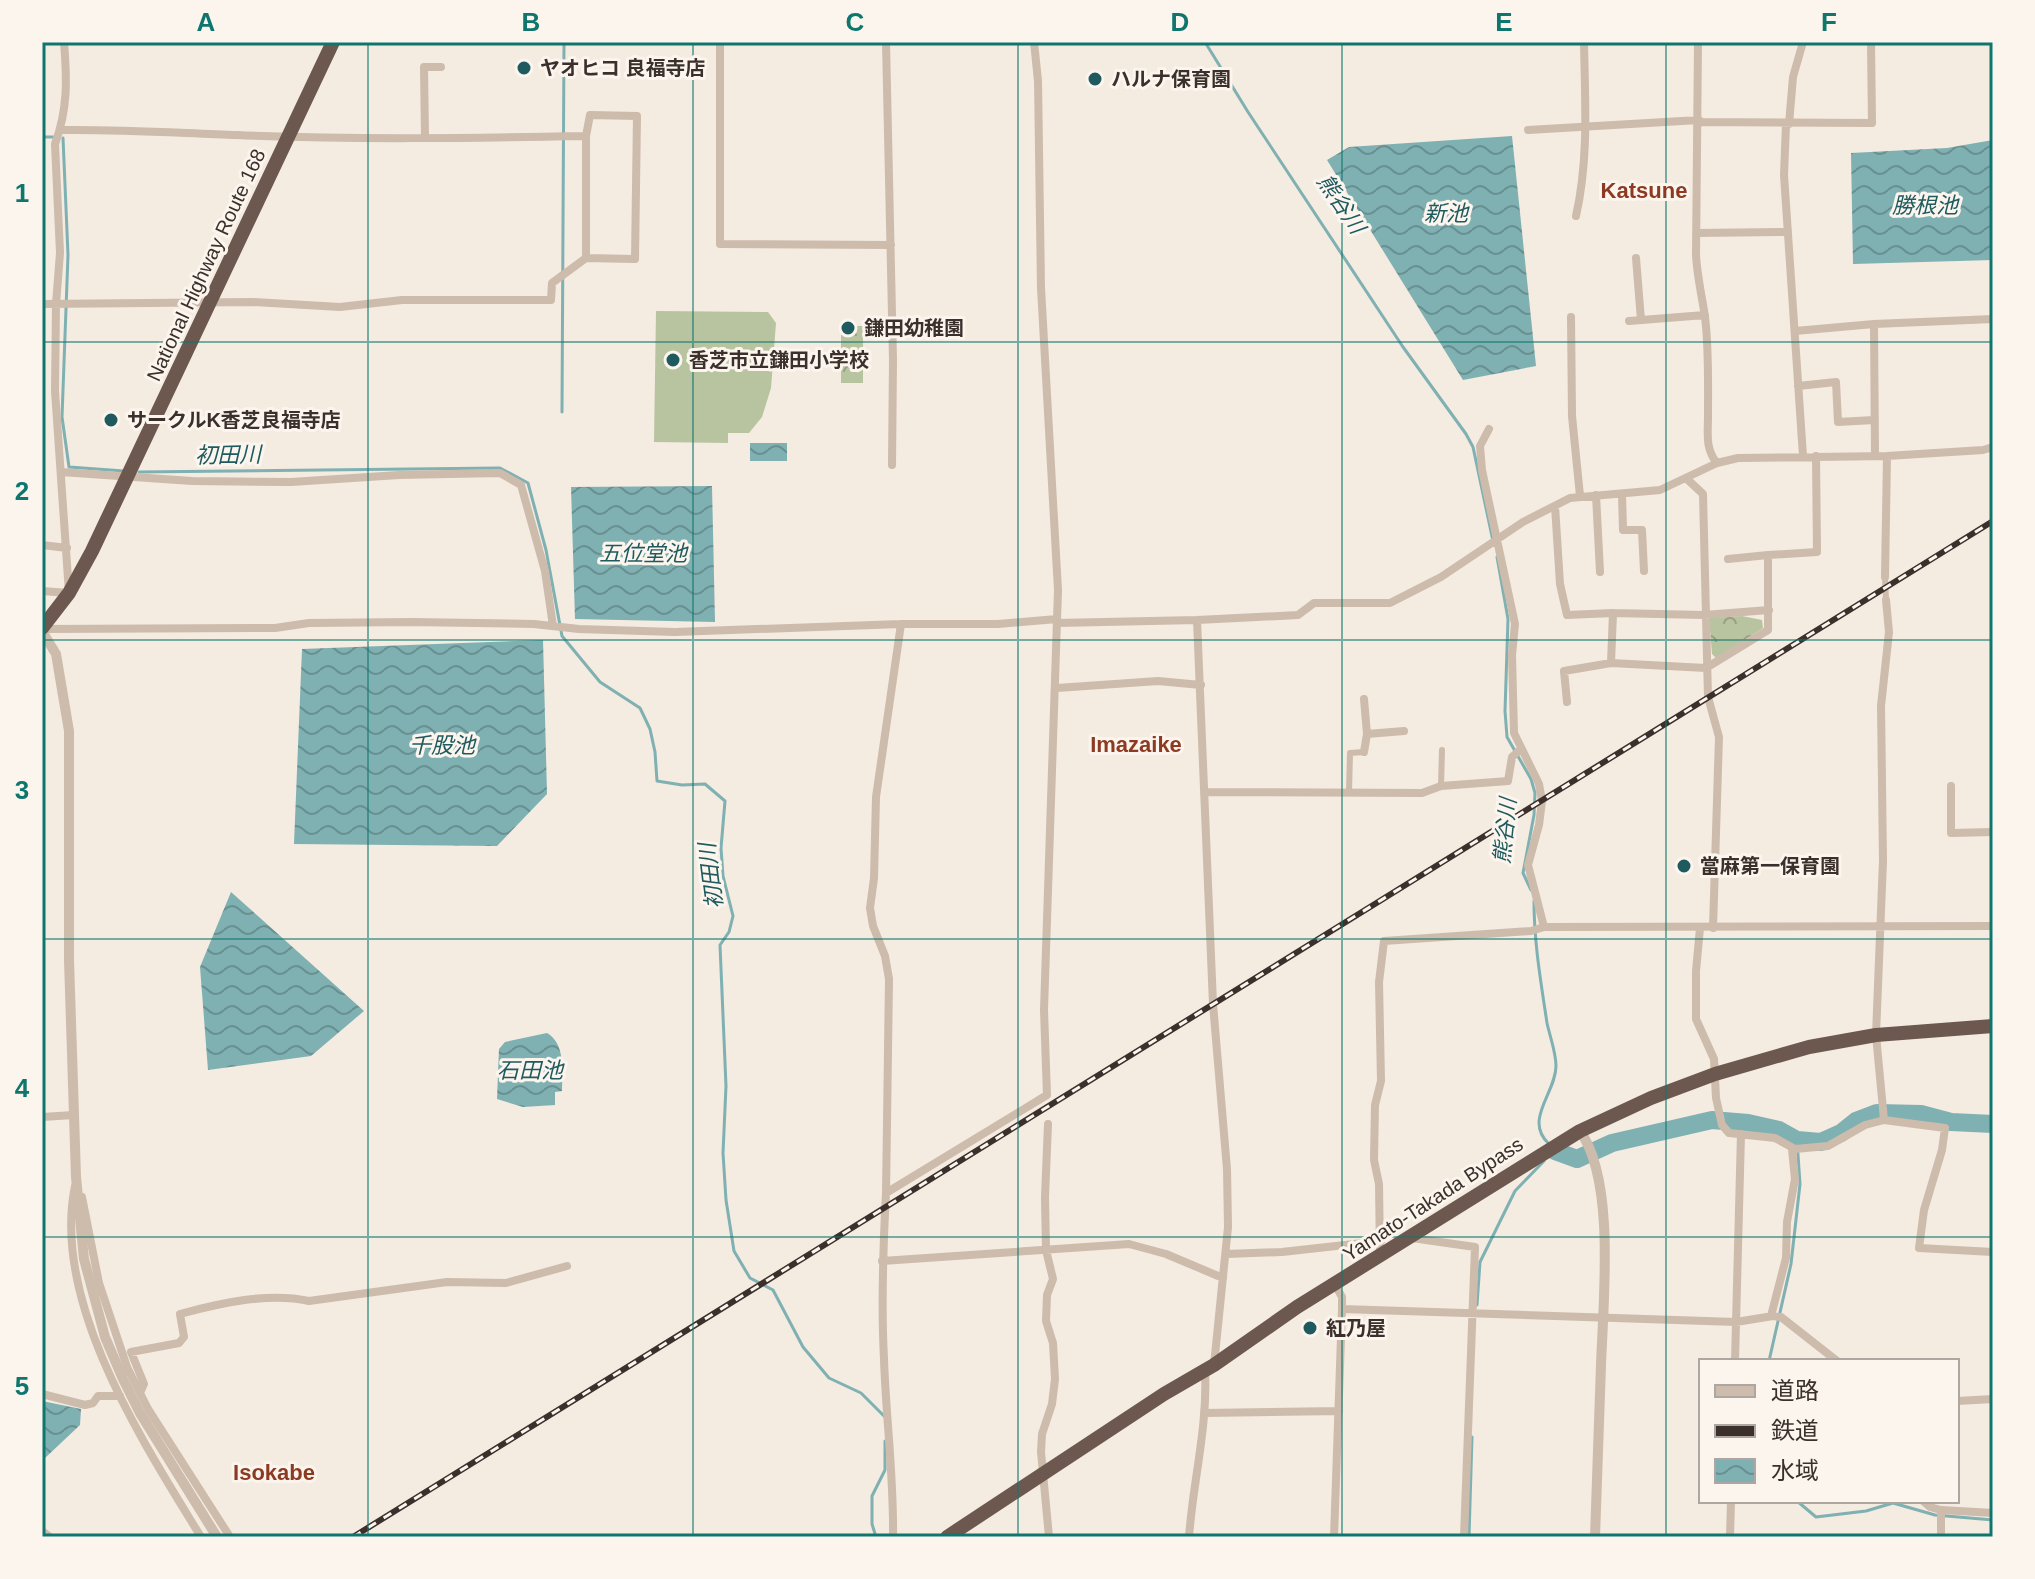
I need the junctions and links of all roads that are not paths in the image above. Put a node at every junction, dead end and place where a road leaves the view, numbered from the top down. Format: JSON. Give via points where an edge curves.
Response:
{"nodes":[{"id":1,"x":64,"y":42,"type":"edge"},
{"id":2,"x":333,"y":42,"type":"edge"},
{"id":3,"x":720,"y":42,"type":"edge"},
{"id":4,"x":886,"y":42,"type":"edge"},
{"id":5,"x":1034,"y":42,"type":"edge"},
{"id":6,"x":1584,"y":42,"type":"edge"},
{"id":7,"x":1698,"y":42,"type":"edge"},
{"id":8,"x":1803,"y":42,"type":"edge"},
{"id":9,"x":1871,"y":42,"type":"edge"},
{"id":10,"x":441,"y":67,"type":"dead end"},
{"id":11,"x":1699,"y":121,"type":"junction"},
{"id":12,"x":1787,"y":124,"type":"junction"},
{"id":13,"x":1586,"y":126,"type":"junction"},
{"id":14,"x":60,"y":130,"type":"junction"},
{"id":15,"x":1528,"y":130,"type":"dead end"},
{"id":16,"x":289,"y":135,"type":"junction"},
{"id":17,"x":586,"y":136,"type":"junction"},
{"id":18,"x":425,"y":137,"type":"junction"},
{"id":19,"x":1576,"y":216,"type":"dead end"},
{"id":20,"x":1788,"y":232,"type":"junction"},
{"id":21,"x":1696,"y":233,"type":"junction"},
{"id":22,"x":891,"y":245,"type":"junction"},
{"id":23,"x":586,"y":258,"type":"junction"},
{"id":24,"x":1636,"y":258,"type":"dead end"},
{"id":25,"x":62,"y":303,"type":"junction"},
{"id":26,"x":209,"y":303,"type":"junction"},
{"id":27,"x":42,"y":304,"type":"edge"},
{"id":28,"x":1705,"y":315,"type":"junction"},
{"id":29,"x":1571,"y":317,"type":"dead end"},
{"id":30,"x":1993,"y":319,"type":"edge"},
{"id":31,"x":1641,"y":320,"type":"junction"},
{"id":32,"x":1629,"y":321,"type":"dead end"},
{"id":33,"x":1874,"y":324,"type":"junction"},
{"id":34,"x":1795,"y":331,"type":"junction"},
{"id":35,"x":1798,"y":386,"type":"junction"},
{"id":36,"x":1874,"y":420,"type":"junction"},
{"id":37,"x":1489,"y":429,"type":"dead end"},
{"id":38,"x":1993,"y":447,"type":"edge"},
{"id":39,"x":1803,"y":456,"type":"junction"},
{"id":40,"x":1816,"y":456,"type":"junction"},
{"id":41,"x":1875,"y":456,"type":"junction"},
{"id":42,"x":1887,"y":456,"type":"junction"},
{"id":43,"x":1717,"y":463,"type":"junction"},
{"id":44,"x":892,"y":465,"type":"dead end"},
{"id":45,"x":61,"y":472,"type":"junction"},
{"id":46,"x":128,"y":476,"type":"junction"},
{"id":47,"x":1687,"y":479,"type":"junction"},
{"id":48,"x":1622,"y":494,"type":"junction"},
{"id":49,"x":1596,"y":495,"type":"junction"},
{"id":50,"x":1580,"y":496,"type":"junction"},
{"id":51,"x":1555,"y":506,"type":"junction"},
{"id":52,"x":1496,"y":539,"type":"junction"},
{"id":53,"x":42,"y":545,"type":"edge"},
{"id":54,"x":67,"y":548,"type":"junction"},
{"id":55,"x":1768,"y":555,"type":"junction"},
{"id":56,"x":1728,"y":559,"type":"dead end"},
{"id":57,"x":1644,"y":571,"type":"dead end"},
{"id":58,"x":1600,"y":572,"type":"dead end"},
{"id":59,"x":1885,"y":577,"type":"joint"},
{"id":60,"x":42,"y":591,"type":"edge"},
{"id":61,"x":69,"y":593,"type":"junction"},
{"id":62,"x":1886,"y":600,"type":"joint"},
{"id":63,"x":1769,"y":610,"type":"junction"},
{"id":64,"x":1613,"y":613,"type":"junction"},
{"id":65,"x":1704,"y":615,"type":"junction"},
{"id":66,"x":1197,"y":620,"type":"junction"},
{"id":67,"x":1057,"y":621,"type":"junction"},
{"id":68,"x":901,"y":624,"type":"junction"},
{"id":69,"x":558,"y":627,"type":"junction"},
{"id":70,"x":42,"y":630,"type":"edge"},
{"id":71,"x":1611,"y":663,"type":"junction"},
{"id":72,"x":1706,"y":668,"type":"junction"},
{"id":73,"x":1201,"y":685,"type":"junction"},
{"id":74,"x":1057,"y":688,"type":"junction"},
{"id":75,"x":1364,"y":699,"type":"dead end"},
{"id":76,"x":1567,"y":702,"type":"dead end"},
{"id":77,"x":1404,"y":731,"type":"dead end"},
{"id":78,"x":1367,"y":734,"type":"junction"},
{"id":79,"x":1521,"y":749,"type":"junction"},
{"id":80,"x":1442,"y":750,"type":"dead end"},
{"id":81,"x":1364,"y":752,"type":"joint"},
{"id":82,"x":1441,"y":786,"type":"junction"},
{"id":83,"x":1951,"y":786,"type":"dead end"},
{"id":84,"x":1204,"y":792,"type":"junction"},
{"id":85,"x":1349,"y":792,"type":"junction"},
{"id":86,"x":1993,"y":832,"type":"edge"},
{"id":87,"x":1881,"y":926,"type":"junction"},
{"id":88,"x":1993,"y":926,"type":"edge"},
{"id":89,"x":1544,"y":927,"type":"junction"},
{"id":90,"x":1700,"y":928,"type":"junction"},
{"id":91,"x":1713,"y":928,"type":"junction"},
{"id":92,"x":1993,"y":1026,"type":"edge"},
{"id":93,"x":1876,"y":1035,"type":"junction"},
{"id":94,"x":1715,"y":1074,"type":"junction"},
{"id":95,"x":74,"y":1115,"type":"junction"},
{"id":96,"x":1884,"y":1115,"type":"junction"},
{"id":97,"x":42,"y":1117,"type":"edge"},
{"id":98,"x":1048,"y":1124,"type":"dead end"},
{"id":99,"x":1741,"y":1134,"type":"junction"},
{"id":100,"x":1580,"y":1137,"type":"junction"},
{"id":101,"x":1797,"y":1149,"type":"junction"},
{"id":102,"x":76,"y":1177,"type":"junction"},
{"id":103,"x":886,"y":1193,"type":"junction"},
{"id":104,"x":1409,"y":1238,"type":"junction"},
{"id":105,"x":1381,"y":1241,"type":"junction"},
{"id":106,"x":1046,"y":1250,"type":"junction"},
{"id":107,"x":1993,"y":1252,"type":"edge"},
{"id":108,"x":1226,"y":1254,"type":"junction"},
{"id":109,"x":1380,"y":1256,"type":"junction"},
{"id":110,"x":882,"y":1261,"type":"junction"},
{"id":111,"x":567,"y":1266,"type":"dead end"},
{"id":112,"x":1223,"y":1278,"type":"junction"},
{"id":113,"x":1335,"y":1285,"type":"junction"},
{"id":114,"x":1342,"y":1309,"type":"junction"},
{"id":115,"x":1472,"y":1313,"type":"junction"},
{"id":116,"x":1775,"y":1316,"type":"junction"},
{"id":117,"x":1602,"y":1317,"type":"junction"},
{"id":118,"x":1736,"y":1322,"type":"junction"},
{"id":119,"x":1735,"y":1359,"type":"edge"},
{"id":120,"x":1834,"y":1359,"type":"edge"},
{"id":121,"x":1210,"y":1368,"type":"junction"},
{"id":122,"x":140,"y":1393,"type":"junction"},
{"id":123,"x":42,"y":1394,"type":"edge"},
{"id":124,"x":120,"y":1396,"type":"junction"},
{"id":125,"x":1993,"y":1399,"type":"edge"},
{"id":126,"x":1959,"y":1401,"type":"edge"},
{"id":127,"x":1339,"y":1411,"type":"junction"},
{"id":128,"x":1204,"y":1413,"type":"junction"},
{"id":129,"x":1045,"y":1475,"type":"junction"},
{"id":130,"x":1731,"y":1503,"type":"edge"},
{"id":131,"x":1926,"y":1503,"type":"edge"},
{"id":132,"x":1993,"y":1513,"type":"edge"},
{"id":133,"x":1941,"y":1514,"type":"junction"},
{"id":134,"x":42,"y":1531,"type":"edge"},
{"id":135,"x":50,"y":1537,"type":"edge"},
{"id":136,"x":201,"y":1537,"type":"edge"},
{"id":137,"x":217,"y":1537,"type":"edge"},
{"id":138,"x":230,"y":1537,"type":"edge"},
{"id":139,"x":893,"y":1537,"type":"edge"},
{"id":140,"x":947,"y":1537,"type":"edge"},
{"id":141,"x":1049,"y":1537,"type":"edge"},
{"id":142,"x":1189,"y":1537,"type":"edge"},
{"id":143,"x":1334,"y":1537,"type":"edge"},
{"id":144,"x":1464,"y":1537,"type":"edge"},
{"id":145,"x":1595,"y":1537,"type":"edge"},
{"id":146,"x":1730,"y":1537,"type":"edge"},
{"id":147,"x":1941,"y":1537,"type":"edge"}],
"edges":[{"from":1,"to":14,"type":"street","via":[[68,88]]},
{"from":2,"to":16,"type":"highway","name":"National Highway Route 168"},
{"from":3,"to":22,"type":"street","via":[[720,244]]},
{"from":4,"to":22,"type":"street"},
{"from":5,"to":67,"type":"street"},
{"from":6,"to":13,"type":"street"},
{"from":7,"to":11,"type":"street"},
{"from":8,"to":12,"type":"street"},
{"from":9,"to":12,"type":"street","via":[[1872,123]]},
{"from":10,"to":18,"type":"street","via":[[424,67]]},
{"from":11,"to":12,"type":"street"},
{"from":11,"to":13,"type":"street"},
{"from":11,"to":21,"type":"street"},
{"from":12,"to":20,"type":"street"},
{"from":13,"to":15,"type":"street"},
{"from":13,"to":19,"type":"street"},
{"from":14,"to":16,"type":"street"},
{"from":14,"to":25,"type":"street","via":[[55,144]]},
{"from":16,"to":18,"type":"street"},
{"from":16,"to":26,"type":"highway","name":"National Highway Route 168"},
{"from":17,"to":18,"type":"street"},
{"from":17,"to":23,"type":"street"},
{"from":17,"to":23,"type":"street","via":[[590,115],[637,116],[635,259]]},
{"from":20,"to":21,"type":"street"},
{"from":20,"to":34,"type":"street"},
{"from":21,"to":28,"type":"street"},
{"from":22,"to":44,"type":"street"},
{"from":23,"to":26,"type":"street","via":[[552,283],[551,300],[402,300],[340,307]]},
{"from":24,"to":31,"type":"street"},
{"from":25,"to":26,"type":"street"},
{"from":25,"to":27,"type":"street"},
{"from":25,"to":45,"type":"street","via":[[55,391]]},
{"from":26,"to":46,"type":"highway","name":"National Highway Route 168"},
{"from":28,"to":31,"type":"street"},
{"from":28,"to":43,"type":"street","via":[[1707,441]]},
{"from":29,"to":50,"type":"street"},
{"from":30,"to":33,"type":"street"},
{"from":31,"to":32,"type":"street"},
{"from":33,"to":34,"type":"street"},
{"from":33,"to":36,"type":"street"},
{"from":34,"to":35,"type":"street"},
{"from":35,"to":36,"type":"street","via":[[1836,382],[1838,422]]},
{"from":35,"to":39,"type":"street"},
{"from":36,"to":41,"type":"street"},
{"from":37,"to":52,"type":"street","via":[[1480,446]]},
{"from":38,"to":42,"type":"street"},
{"from":39,"to":40,"type":"street"},
{"from":39,"to":43,"type":"street"},
{"from":40,"to":41,"type":"street"},
{"from":40,"to":55,"type":"street","via":[[1817,552]]},
{"from":41,"to":42,"type":"street"},
{"from":42,"to":59,"type":"street"},
{"from":43,"to":47,"type":"street"},
{"from":45,"to":46,"type":"street"},
{"from":45,"to":54,"type":"street"},
{"from":46,"to":61,"type":"highway","name":"National Highway Route 168"},
{"from":46,"to":69,"type":"street","via":[[291,482],[500,473],[521,485]]},
{"from":47,"to":48,"type":"street","via":[[1660,490]]},
{"from":47,"to":65,"type":"street","via":[[1703,494]]},
{"from":48,"to":49,"type":"street"},
{"from":48,"to":57,"type":"street","via":[[1623,530],[1642,530]]},
{"from":49,"to":50,"type":"street"},
{"from":49,"to":58,"type":"street"},
{"from":50,"to":51,"type":"street"},
{"from":51,"to":52,"type":"street"},
{"from":51,"to":64,"type":"street","via":[[1567,615]]},
{"from":52,"to":66,"type":"street","via":[[1441,577],[1390,603],[1314,603],[1298,615]]},
{"from":52,"to":79,"type":"street","via":[[1515,624],[1514,733]]},
{"from":53,"to":54,"type":"street"},
{"from":54,"to":61,"type":"street"},
{"from":55,"to":56,"type":"street"},
{"from":55,"to":63,"type":"street"},
{"from":59,"to":62,"type":"street"},
{"from":60,"to":61,"type":"street"},
{"from":61,"to":70,"type":"highway","name":"National Highway Route 168"},
{"from":62,"to":87,"type":"street"},
{"from":63,"to":65,"type":"street"},
{"from":63,"to":72,"type":"street","via":[[1768,630]]},
{"from":64,"to":65,"type":"street"},
{"from":64,"to":71,"type":"street"},
{"from":65,"to":72,"type":"street"},
{"from":66,"to":67,"type":"street"},
{"from":66,"to":73,"type":"street"},
{"from":67,"to":68,"type":"street"},
{"from":67,"to":74,"type":"street"},
{"from":68,"to":69,"type":"street","via":[[675,632]]},
{"from":68,"to":103,"type":"street","via":[[876,797],[870,908],[889,979]]},
{"from":69,"to":70,"type":"street","via":[[412,622]]},
{"from":70,"to":95,"type":"street","via":[[56,654],[69,731]]},
{"from":71,"to":72,"type":"street"},
{"from":71,"to":76,"type":"street","via":[[1564,671]]},
{"from":72,"to":91,"type":"street","via":[[1719,737]]},
{"from":73,"to":74,"type":"street","via":[[1158,681]]},
{"from":73,"to":84,"type":"street"},
{"from":74,"to":103,"type":"street","via":[[1044,1010],[1047,1095]]},
{"from":75,"to":78,"type":"street"},
{"from":77,"to":78,"type":"street"},
{"from":78,"to":81,"type":"street"},
{"from":79,"to":82,"type":"street","via":[[1512,757],[1508,781]]},
{"from":79,"to":89,"type":"street","via":[[1542,801],[1528,865]]},
{"from":80,"to":82,"type":"street"},
{"from":81,"to":85,"type":"street","via":[[1350,753]]},
{"from":82,"to":85,"type":"street","via":[[1422,793]]},
{"from":83,"to":86,"type":"street","via":[[1951,833]]},
{"from":84,"to":85,"type":"street"},
{"from":84,"to":108,"type":"street","via":[[1227,1169]]},
{"from":87,"to":88,"type":"street"},
{"from":87,"to":91,"type":"street"},
{"from":87,"to":93,"type":"street"},
{"from":89,"to":90,"type":"street"},
{"from":89,"to":105,"type":"street","via":[[1384,941],[1379,982],[1381,1081],[1374,1119]]},
{"from":90,"to":91,"type":"street"},
{"from":90,"to":94,"type":"street","via":[[1696,1019]]},
{"from":92,"to":93,"type":"highway","name":"Yamato-Takada Bypass"},
{"from":93,"to":94,"type":"highway","name":"Yamato-Takada Bypass","via":[[1809,1047]]},
{"from":93,"to":96,"type":"street"},
{"from":94,"to":99,"type":"street","via":[[1722,1125],[1729,1133]]},
{"from":94,"to":100,"type":"highway","name":"Yamato-Takada Bypass","via":[[1651,1098]]},
{"from":95,"to":97,"type":"street"},
{"from":95,"to":102,"type":"street"},
{"from":96,"to":101,"type":"street","via":[[1828,1146]]},
{"from":96,"to":107,"type":"street","via":[[1945,1128],[1919,1248]]},
{"from":98,"to":106,"type":"street"},
{"from":99,"to":101,"type":"street","via":[[1775,1138]]},
{"from":99,"to":118,"type":"street"},
{"from":100,"to":104,"type":"highway","name":"Yamato-Takada Bypass","via":[[1544,1152]]},
{"from":100,"to":117,"type":"street","via":[[1600,1180]]},
{"from":101,"to":116,"type":"street"},
{"from":102,"to":122,"type":"street","via":[[99,1283]]},
{"from":102,"to":124,"type":"street","via":[[71,1206],[75,1264],[95,1339]]},
{"from":102,"to":137,"type":"street","via":[[84,1259],[105,1337],[140,1413]]},
{"from":103,"to":110,"type":"street"},
{"from":104,"to":109,"type":"highway","name":"Yamato-Takada Bypass"},
{"from":104,"to":115,"type":"street","via":[[1475,1247]]},
{"from":105,"to":108,"type":"street"},
{"from":105,"to":109,"type":"street"},
{"from":106,"to":110,"type":"street"},
{"from":106,"to":112,"type":"street","via":[[1129,1244]]},
{"from":106,"to":129,"type":"street","via":[[1053,1279],[1046,1321],[1055,1379],[1042,1434]]},
{"from":108,"to":112,"type":"street"},
{"from":109,"to":113,"type":"highway","name":"Yamato-Takada Bypass"},
{"from":110,"to":139,"type":"street"},
{"from":111,"to":122,"type":"street","via":[[506,1283],[447,1282],[309,1301],[260,1300],[180,1314],[184,1337],[179,1343],[131,1352],[144,1384]]},
{"from":112,"to":121,"type":"street"},
{"from":113,"to":114,"type":"street"},
{"from":113,"to":121,"type":"highway","name":"Yamato-Takada Bypass"},
{"from":114,"to":115,"type":"street"},
{"from":114,"to":127,"type":"street"},
{"from":115,"to":117,"type":"street"},
{"from":115,"to":144,"type":"street"},
{"from":116,"to":118,"type":"street"},
{"from":116,"to":120,"type":"street"},
{"from":117,"to":118,"type":"street"},
{"from":117,"to":145,"type":"street"},
{"from":118,"to":119,"type":"street"},
{"from":121,"to":128,"type":"street"},
{"from":121,"to":129,"type":"highway","name":"Yamato-Takada Bypass"},
{"from":122,"to":138,"type":"street"},
{"from":123,"to":124,"type":"street","via":[[85,1405],[98,1396]]},
{"from":124,"to":136,"type":"street"},
{"from":125,"to":126,"type":"street"},
{"from":127,"to":128,"type":"street"},
{"from":127,"to":143,"type":"street"},
{"from":128,"to":142,"type":"street"},
{"from":129,"to":140,"type":"highway","name":"Yamato-Takada Bypass"},
{"from":129,"to":141,"type":"street"},
{"from":130,"to":146,"type":"street"},
{"from":131,"to":133,"type":"street"},
{"from":132,"to":133,"type":"street"},
{"from":133,"to":147,"type":"street"},
{"from":134,"to":135,"type":"street"}]}
